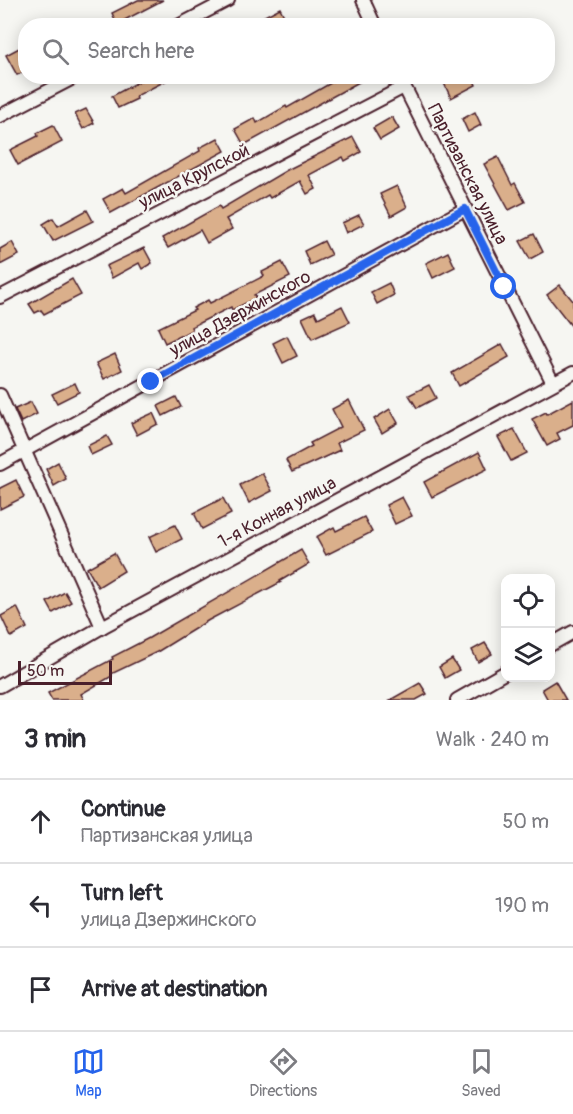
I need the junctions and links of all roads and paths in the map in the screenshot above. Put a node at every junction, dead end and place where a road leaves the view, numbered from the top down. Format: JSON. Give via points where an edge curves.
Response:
{"nodes":[{"id":1,"x":228,"y":0,"type":"edge"},
{"id":2,"x":363,"y":0,"type":"edge"},
{"id":3,"x":193,"y":18,"type":"edge"},
{"id":4,"x":371,"y":18,"type":"edge"},
{"id":5,"x":62,"y":84,"type":"edge"},
{"id":6,"x":398,"y":84,"type":"edge"},
{"id":7,"x":403,"y":84,"type":"edge"},
{"id":8,"x":0,"y":116,"type":"edge"},
{"id":9,"x":465,"y":209,"type":"junction"},
{"id":10,"x":0,"y":297,"type":"edge"},
{"id":11,"x":573,"y":373,"type":"edge"},
{"id":12,"x":553,"y":383,"type":"junction"},
{"id":13,"x":0,"y":395,"type":"edge"},
{"id":14,"x":25,"y":451,"type":"junction"},
{"id":15,"x":0,"y":464,"type":"edge"},
{"id":16,"x":102,"y":627,"type":"junction"},
{"id":17,"x":573,"y":632,"type":"edge"},
{"id":18,"x":555,"y":642,"type":"edge"},
{"id":19,"x":501,"y":675,"type":"edge"},
{"id":20,"x":0,"y":686,"type":"edge"},
{"id":21,"x":458,"y":700,"type":"edge"}],
"edges":[{"from":1,"to":3,"type":"street"},
{"from":2,"to":4,"type":"street"},
{"from":5,"to":8,"type":"street"},
{"from":6,"to":10,"type":"street","name":"улица Крупской"},
{"from":7,"to":9,"type":"street","name":"Партизанская улица"},
{"from":9,"to":12,"type":"street","name":"Партизанская улица"},
{"from":9,"to":14,"type":"street","name":"улица Дзержинского"},
{"from":11,"to":12,"type":"street","name":"1-я Конная улица"},
{"from":12,"to":16,"type":"street","name":"1-я Конная улица"},
{"from":13,"to":14,"type":"street"},
{"from":14,"to":15,"type":"street","name":"улица Дзержинского"},
{"from":14,"to":16,"type":"street"},
{"from":16,"to":20,"type":"street","name":"1-я Конная улица"},
{"from":17,"to":18,"type":"street"},
{"from":19,"to":21,"type":"street"}]}
